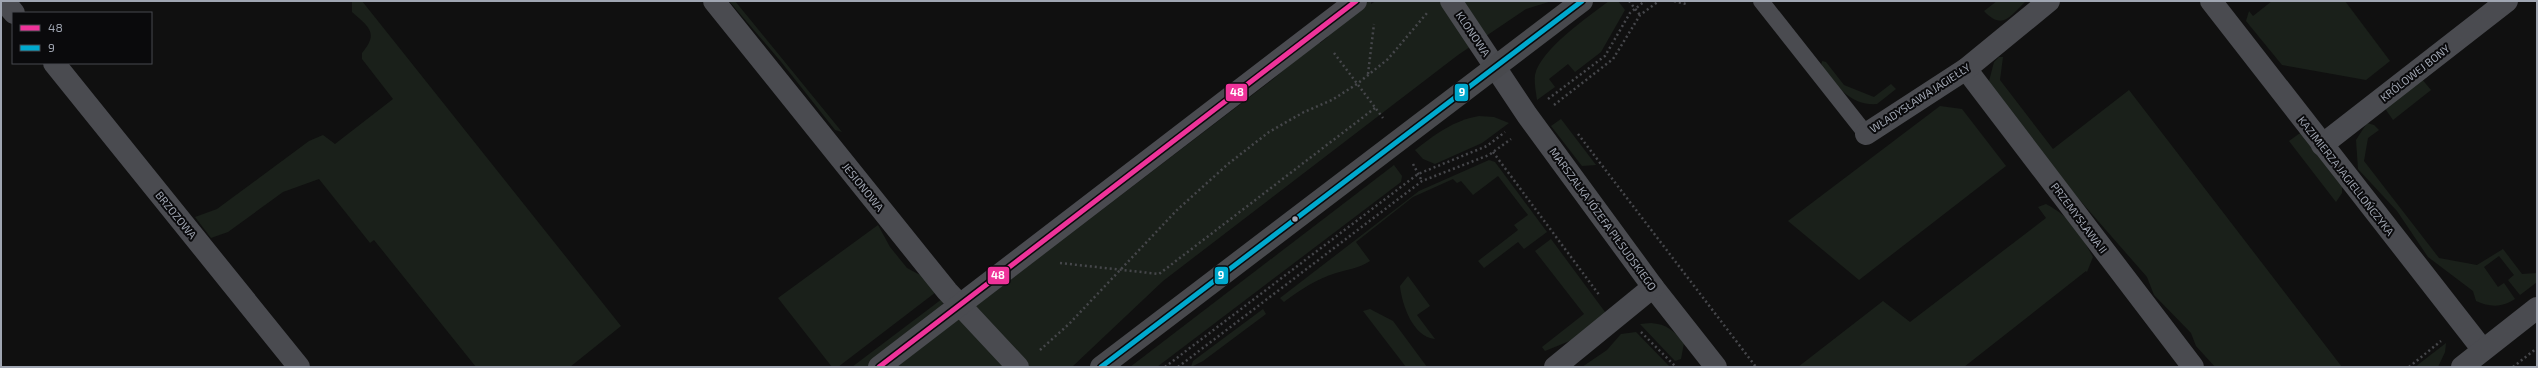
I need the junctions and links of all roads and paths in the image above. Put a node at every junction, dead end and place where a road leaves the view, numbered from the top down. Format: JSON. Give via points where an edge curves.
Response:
{"nodes":[{"id":1,"x":4,"y":1,"type":"edge"},
{"id":2,"x":714,"y":1,"type":"edge"},
{"id":3,"x":1356,"y":1,"type":"edge"},
{"id":4,"x":1451,"y":1,"type":"edge"},
{"id":5,"x":1582,"y":1,"type":"edge"},
{"id":6,"x":1629,"y":1,"type":"edge"},
{"id":7,"x":1645,"y":1,"type":"edge"},
{"id":8,"x":1659,"y":1,"type":"edge"},
{"id":9,"x":1674,"y":1,"type":"edge"},
{"id":10,"x":1760,"y":1,"type":"edge"},
{"id":11,"x":2049,"y":1,"type":"edge"},
{"id":12,"x":2211,"y":1,"type":"edge"},
{"id":13,"x":2507,"y":1,"type":"edge"},
{"id":14,"x":1686,"y":4,"type":"dead end"},
{"id":15,"x":1635,"y":9,"type":"junction"},
{"id":16,"x":1430,"y":10,"type":"dead end"},
{"id":17,"x":13,"y":12,"type":"edge"},
{"id":18,"x":1640,"y":15,"type":"junction"},
{"id":19,"x":1375,"y":16,"type":"dead end"},
{"id":20,"x":1317,"y":32,"type":"junction"},
{"id":21,"x":55,"y":64,"type":"edge"},
{"id":22,"x":1495,"y":67,"type":"junction"},
{"id":23,"x":1966,"y":69,"type":"junction"},
{"id":24,"x":1368,"y":75,"type":"junction"},
{"id":25,"x":1357,"y":84,"type":"junction"},
{"id":26,"x":1555,"y":104,"type":"junction"},
{"id":27,"x":1375,"y":108,"type":"junction"},
{"id":28,"x":1559,"y":110,"type":"dead end"},
{"id":29,"x":1530,"y":118,"type":"junction"},
{"id":30,"x":1574,"y":128,"type":"dead end"},
{"id":31,"x":1866,"y":134,"type":"joint"},
{"id":32,"x":1399,"y":140,"type":"junction"},
{"id":33,"x":2322,"y":145,"type":"junction"},
{"id":34,"x":1493,"y":152,"type":"junction"},
{"id":35,"x":1418,"y":174,"type":"junction"},
{"id":36,"x":1422,"y":181,"type":"junction"},
{"id":37,"x":1025,"y":255,"type":"junction"},
{"id":38,"x":1121,"y":270,"type":"junction"},
{"id":39,"x":1653,"y":287,"type":"junction"},
{"id":40,"x":960,"y":305,"type":"junction"},
{"id":41,"x":2537,"y":308,"type":"edge"},
{"id":42,"x":1617,"y":317,"type":"junction"},
{"id":43,"x":2537,"y":348,"type":"edge"},
{"id":44,"x":2483,"y":350,"type":"junction"},
{"id":45,"x":1038,"y":352,"type":"dead end"},
{"id":46,"x":298,"y":367,"type":"edge"},
{"id":47,"x":879,"y":367,"type":"edge"},
{"id":48,"x":1018,"y":367,"type":"edge"},
{"id":49,"x":1101,"y":367,"type":"edge"},
{"id":50,"x":1165,"y":367,"type":"edge"},
{"id":51,"x":1178,"y":367,"type":"edge"},
{"id":52,"x":1555,"y":367,"type":"edge"},
{"id":53,"x":1676,"y":367,"type":"edge"},
{"id":54,"x":1716,"y":367,"type":"edge"},
{"id":55,"x":1756,"y":367,"type":"edge"},
{"id":56,"x":2193,"y":367,"type":"edge"},
{"id":57,"x":2462,"y":367,"type":"edge"},
{"id":58,"x":2513,"y":367,"type":"edge"}],
"edges":[{"from":1,"to":17,"type":"street"},
{"from":2,"to":40,"type":"street","name":"JESIONOWA"},
{"from":3,"to":20,"type":"street"},
{"from":4,"to":22,"type":"street","name":"KLONOWA"},
{"from":5,"to":22,"type":"main road"},
{"from":6,"to":15,"type":"path"},
{"from":7,"to":15,"type":"path"},
{"from":8,"to":18,"type":"path"},
{"from":9,"to":14,"type":"path"},
{"from":10,"to":31,"type":"lane","name":"WŁADYSŁAWA JAGIEŁŁY"},
{"from":11,"to":23,"type":"street","name":"WŁADYSŁAWA JAGIEŁŁY"},
{"from":12,"to":33,"type":"street","name":"KAZIMIERZA JAGIELLOŃCZYKA"},
{"from":13,"to":33,"type":"street","name":"KRÓLOWEJ BONY"},
{"from":15,"to":18,"type":"path"},
{"from":15,"to":29,"type":"path","via":[[1630,13],[1605,56]]},
{"from":16,"to":24,"type":"path","via":[[1388,59]]},
{"from":18,"to":26,"type":"path","via":[[1613,59]]},
{"from":19,"to":24,"type":"path"},
{"from":20,"to":25,"type":"path"},
{"from":20,"to":37,"type":"street"},
{"from":21,"to":46,"type":"street","name":"BRZOZOWA"},
{"from":22,"to":29,"type":"street","name":"MARSZAŁKA JÓZEFA PIŁSUDSKIEGO"},
{"from":22,"to":32,"type":"main road"},
{"from":23,"to":31,"type":"street","name":"WŁADYSŁAWA JAGIEŁŁY"},
{"from":23,"to":56,"type":"street","name":"PRZEMYSŁAWA II"},
{"from":24,"to":25,"type":"path"},
{"from":25,"to":27,"type":"path"},
{"from":25,"to":38,"type":"path","via":[[1332,100],[1269,132],[1228,164],[1177,210]]},
{"from":26,"to":28,"type":"path"},
{"from":26,"to":29,"type":"path"},
{"from":27,"to":32,"type":"path"},
{"from":27,"to":38,"type":"path","via":[[1158,274]]},
{"from":29,"to":34,"type":"path"},
{"from":29,"to":35,"type":"path","via":[[1487,146]]},
{"from":29,"to":39,"type":"street","name":"MARSZAŁKA JÓZEFA PIŁSUDSKIEGO"},
{"from":30,"to":55,"type":"path"},
{"from":32,"to":35,"type":"path"},
{"from":32,"to":49,"type":"main road"},
{"from":33,"to":44,"type":"street","name":"KAZIMIERZA JAGIELLOŃCZYKA"},
{"from":34,"to":36,"type":"path"},
{"from":34,"to":42,"type":"path"},
{"from":35,"to":36,"type":"path"},
{"from":35,"to":50,"type":"path"},
{"from":36,"to":51,"type":"path"},
{"from":37,"to":38,"type":"path","via":[[1031,260]]},
{"from":37,"to":40,"type":"street"},
{"from":38,"to":45,"type":"path","via":[[1070,324]]},
{"from":39,"to":42,"type":"street"},
{"from":39,"to":54,"type":"street","name":"MARSZAŁKA JÓZEFA PIŁSUDSKIEGO"},
{"from":40,"to":47,"type":"street"},
{"from":40,"to":48,"type":"street","name":"JESIONOWA"},
{"from":41,"to":44,"type":"street"},
{"from":42,"to":52,"type":"street"},
{"from":42,"to":53,"type":"path","via":[[1627,330],[1636,327]]},
{"from":43,"to":58,"type":"path"},
{"from":44,"to":57,"type":"street"}]}
